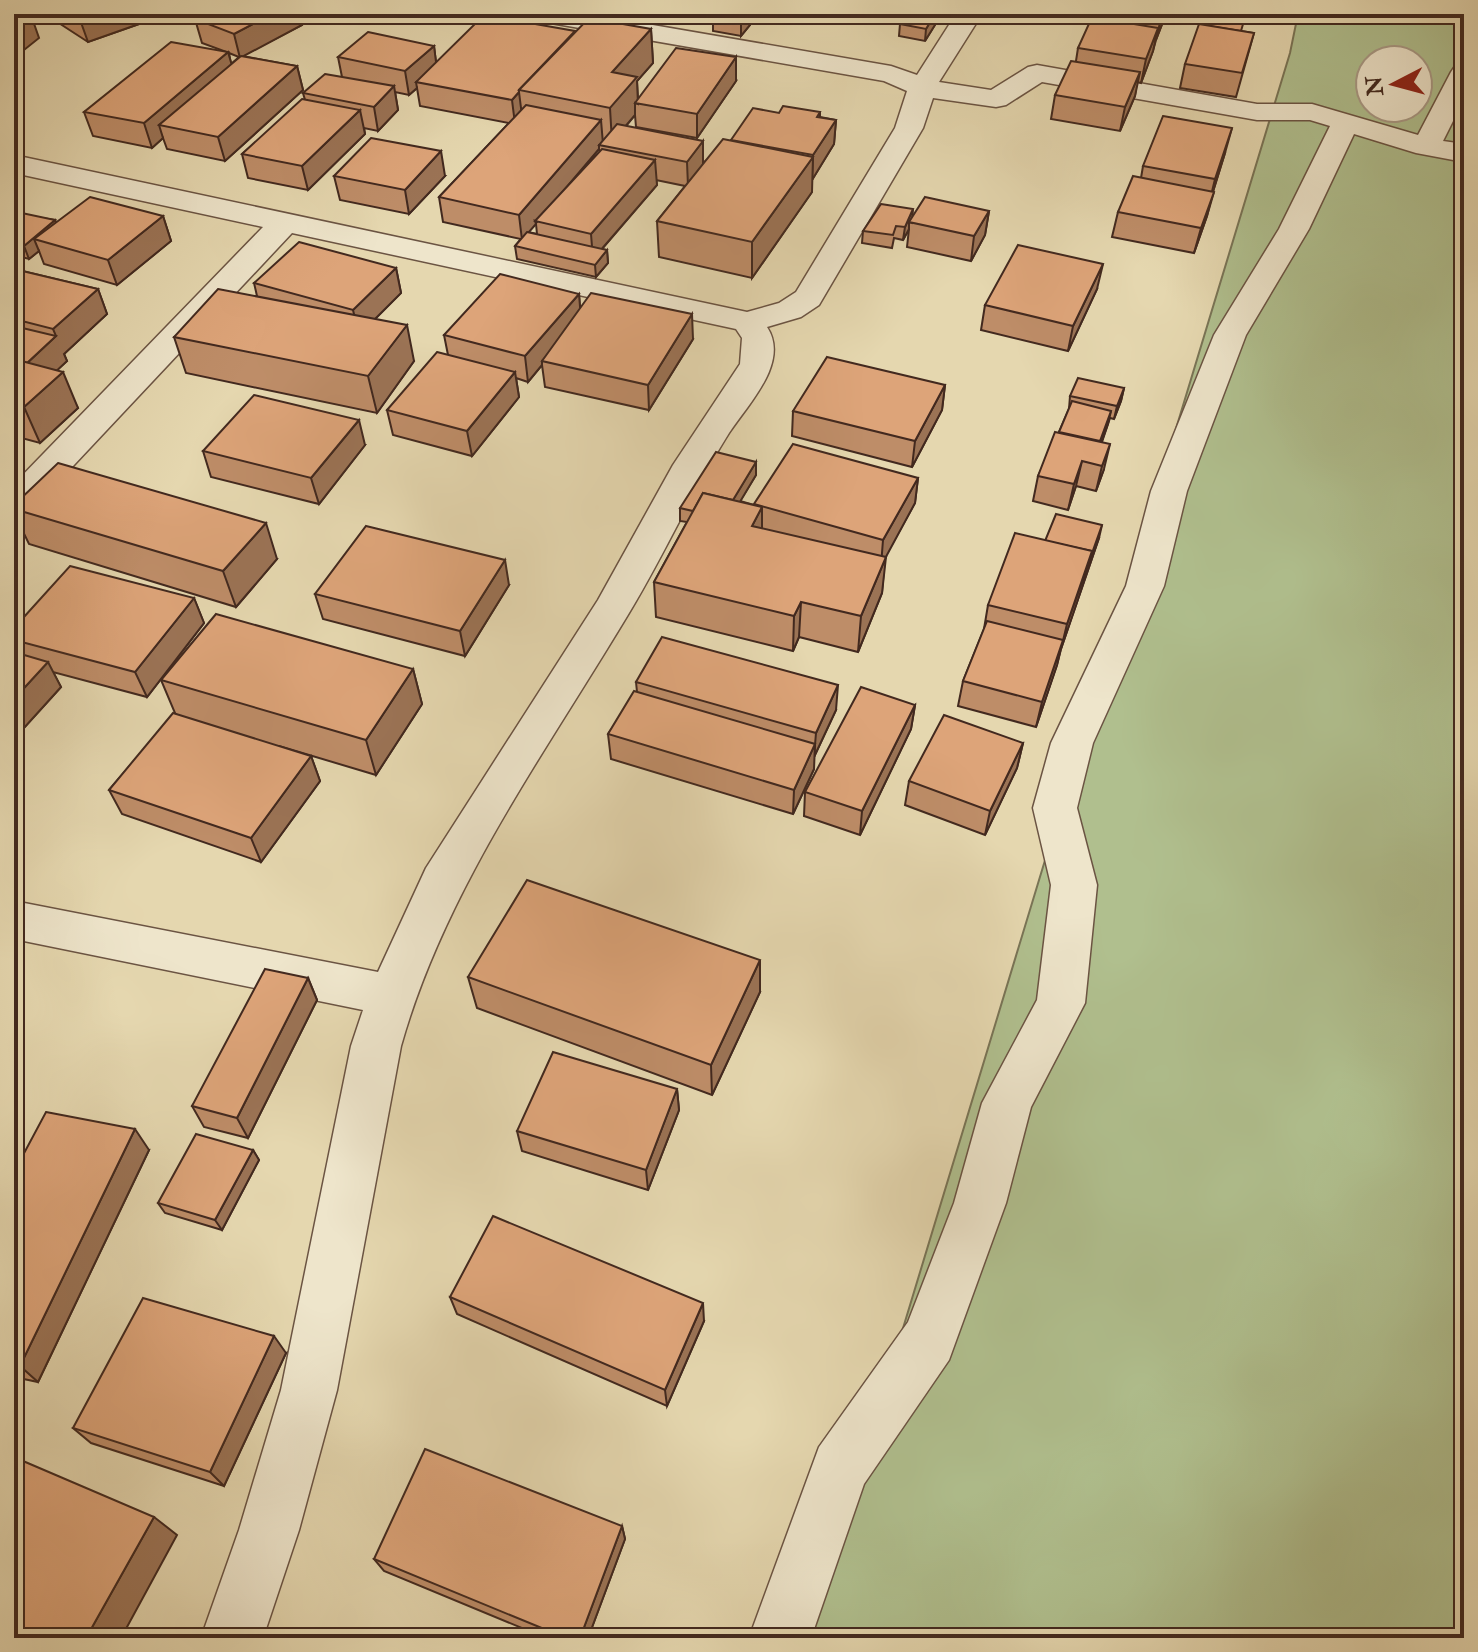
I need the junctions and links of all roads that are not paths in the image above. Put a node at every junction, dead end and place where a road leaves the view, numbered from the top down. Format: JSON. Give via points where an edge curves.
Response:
{"nodes":[{"id":1,"x":545,"y":14,"type":"edge"},
{"id":2,"x":969,"y":14,"type":"edge"},
{"id":3,"x":1464,"y":72,"type":"edge"},
{"id":4,"x":922,"y":88,"type":"junction"},
{"id":5,"x":1345,"y":124,"type":"junction"},
{"id":6,"x":1426,"y":147,"type":"junction"},
{"id":7,"x":1464,"y":153,"type":"edge"},
{"id":8,"x":14,"y":164,"type":"edge"},
{"id":9,"x":285,"y":222,"type":"junction"},
{"id":10,"x":748,"y":322,"type":"junction"},
{"id":11,"x":14,"y":506,"type":"edge"},
{"id":12,"x":14,"y":920,"type":"edge"},
{"id":13,"x":391,"y":995,"type":"junction"},
{"id":14,"x":232,"y":1638,"type":"edge"},
{"id":15,"x":780,"y":1638,"type":"edge"}],
"edges":[{"from":1,"to":4,"type":"street","via":[[891,74]]},
{"from":2,"to":4,"type":"street"},
{"from":3,"to":6,"type":"street"},
{"from":4,"to":5,"type":"street","via":[[996,99],[1037,73],[1257,112],[1312,112]]},
{"from":4,"to":10,"type":"street","via":[[909,128],[808,298],[790,310]]},
{"from":5,"to":6,"type":"street"},
{"from":5,"to":15,"type":"street","via":[[1294,229],[1230,335],[1169,491],[1145,586],[1072,743],[1055,808],[1074,885],[1061,1003],[1007,1103],[980,1203],[929,1340],[840,1468]]},
{"from":6,"to":7,"type":"street"},
{"from":8,"to":9,"type":"street"},
{"from":9,"to":10,"type":"street"},
{"from":9,"to":11,"type":"street"},
{"from":10,"to":13,"type":"street","via":[[758,338],[757,364],[442,881]]},
{"from":12,"to":13,"type":"street"},
{"from":13,"to":14,"type":"street","via":[[376,1046],[309,1390]]}]}
